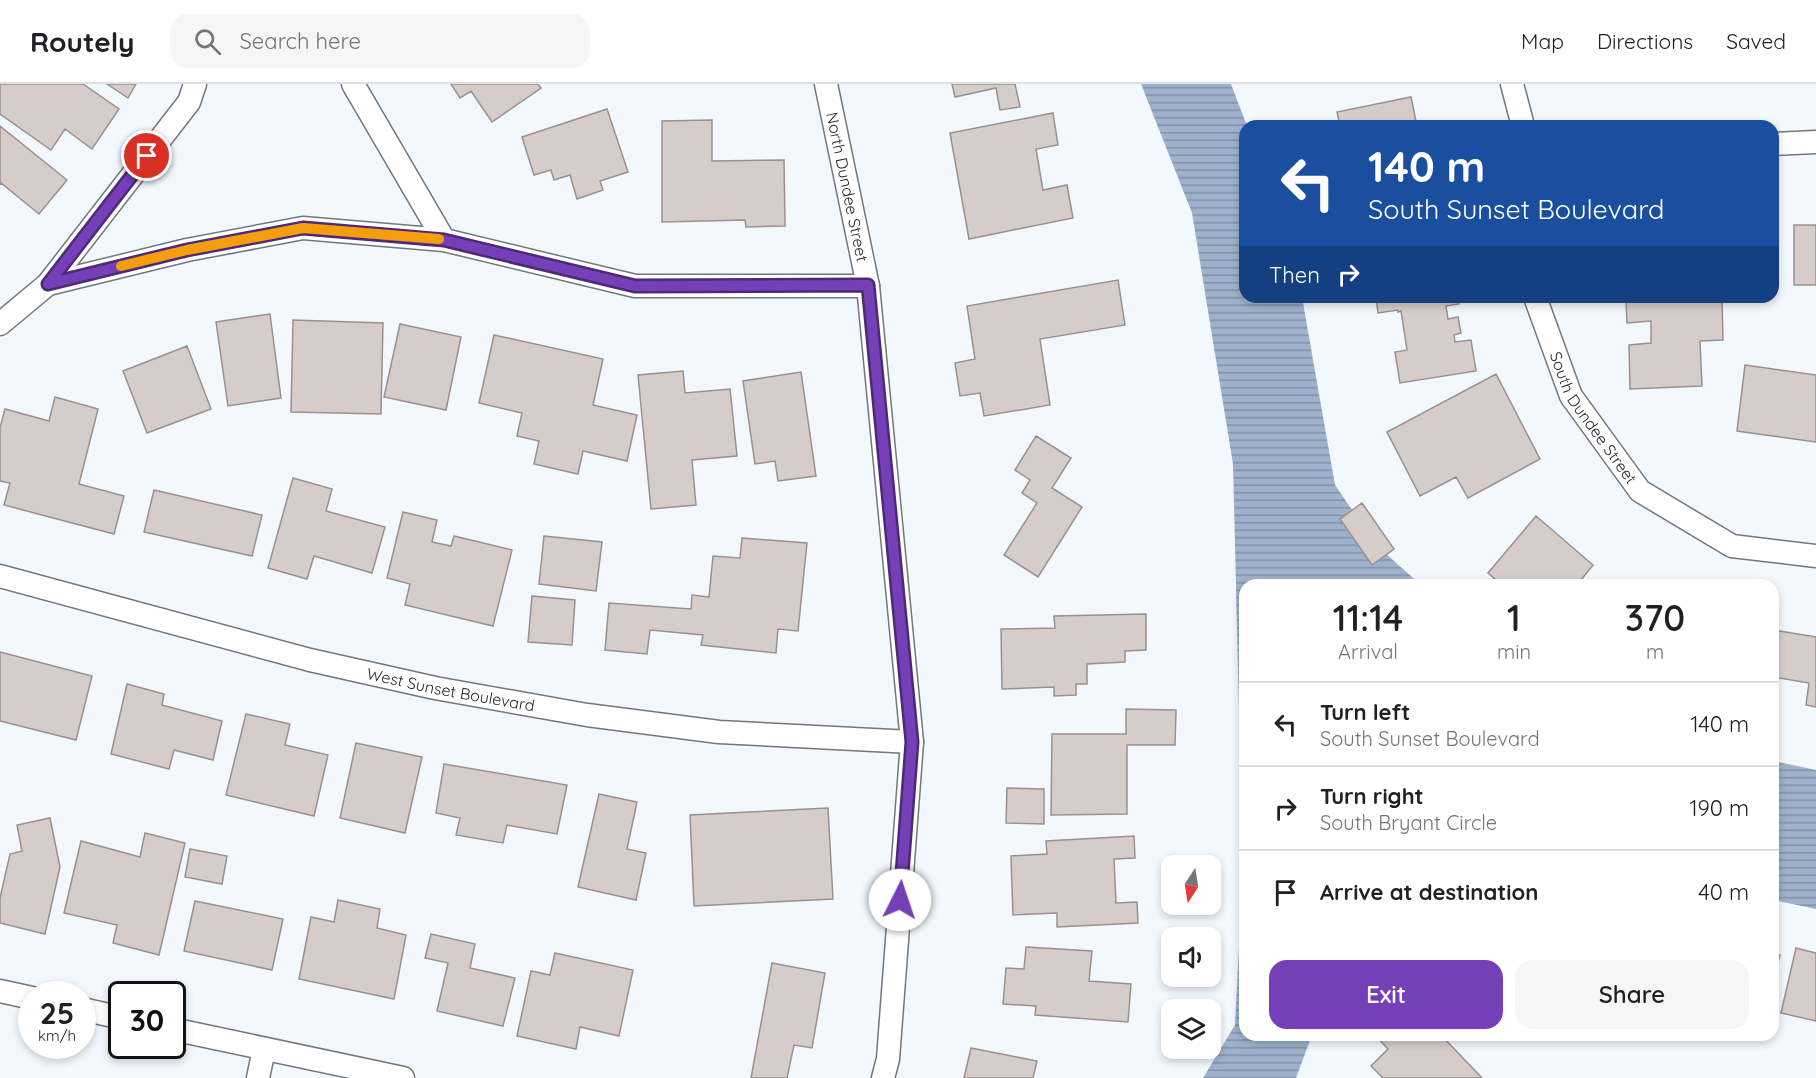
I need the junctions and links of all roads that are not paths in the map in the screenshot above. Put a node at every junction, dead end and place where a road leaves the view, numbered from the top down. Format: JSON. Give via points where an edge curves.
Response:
{"nodes":[{"id":1,"x":195,"y":84,"type":"edge"},
{"id":2,"x":353,"y":84,"type":"edge"},
{"id":3,"x":825,"y":84,"type":"edge"},
{"id":4,"x":1512,"y":84,"type":"edge"},
{"id":5,"x":1521,"y":120,"type":"edge"},
{"id":6,"x":1816,"y":142,"type":"edge"},
{"id":7,"x":1779,"y":144,"type":"edge"},
{"id":8,"x":444,"y":240,"type":"junction"},
{"id":9,"x":48,"y":284,"type":"junction"},
{"id":10,"x":868,"y":285,"type":"junction"},
{"id":11,"x":1537,"y":303,"type":"edge"},
{"id":12,"x":0,"y":324,"type":"edge"},
{"id":13,"x":1816,"y":556,"type":"edge"},
{"id":14,"x":0,"y":576,"type":"edge"},
{"id":15,"x":912,"y":742,"type":"junction"},
{"id":16,"x":0,"y":991,"type":"edge"},
{"id":17,"x":18,"y":995,"type":"edge"},
{"id":18,"x":186,"y":1032,"type":"edge"},
{"id":19,"x":264,"y":1049,"type":"junction"},
{"id":20,"x":258,"y":1078,"type":"edge"},
{"id":21,"x":403,"y":1078,"type":"edge"},
{"id":22,"x":883,"y":1078,"type":"edge"}],
"edges":[{"from":1,"to":9,"type":"street","via":[[189,102]]},
{"from":2,"to":8,"type":"street"},
{"from":3,"to":10,"type":"street","name":"North Dundee Street"},
{"from":4,"to":5,"type":"street"},
{"from":6,"to":7,"type":"street"},
{"from":8,"to":9,"type":"street","via":[[303,228],[187,250]]},
{"from":8,"to":10,"type":"street","via":[[635,286]]},
{"from":9,"to":12,"type":"street"},
{"from":10,"to":15,"type":"street","name":"North Dundee Street"},
{"from":11,"to":13,"type":"street","name":"South Dundee Street","via":[[1571,396],[1640,491],[1732,546]]},
{"from":14,"to":15,"type":"street","name":"West Sunset Boulevard","via":[[310,660],[435,688],[719,732]]},
{"from":15,"to":22,"type":"street","name":"North Dundee Street","via":[[888,1059]]},
{"from":16,"to":17,"type":"street"},
{"from":18,"to":19,"type":"street"},
{"from":19,"to":20,"type":"street"},
{"from":19,"to":21,"type":"street"}]}
